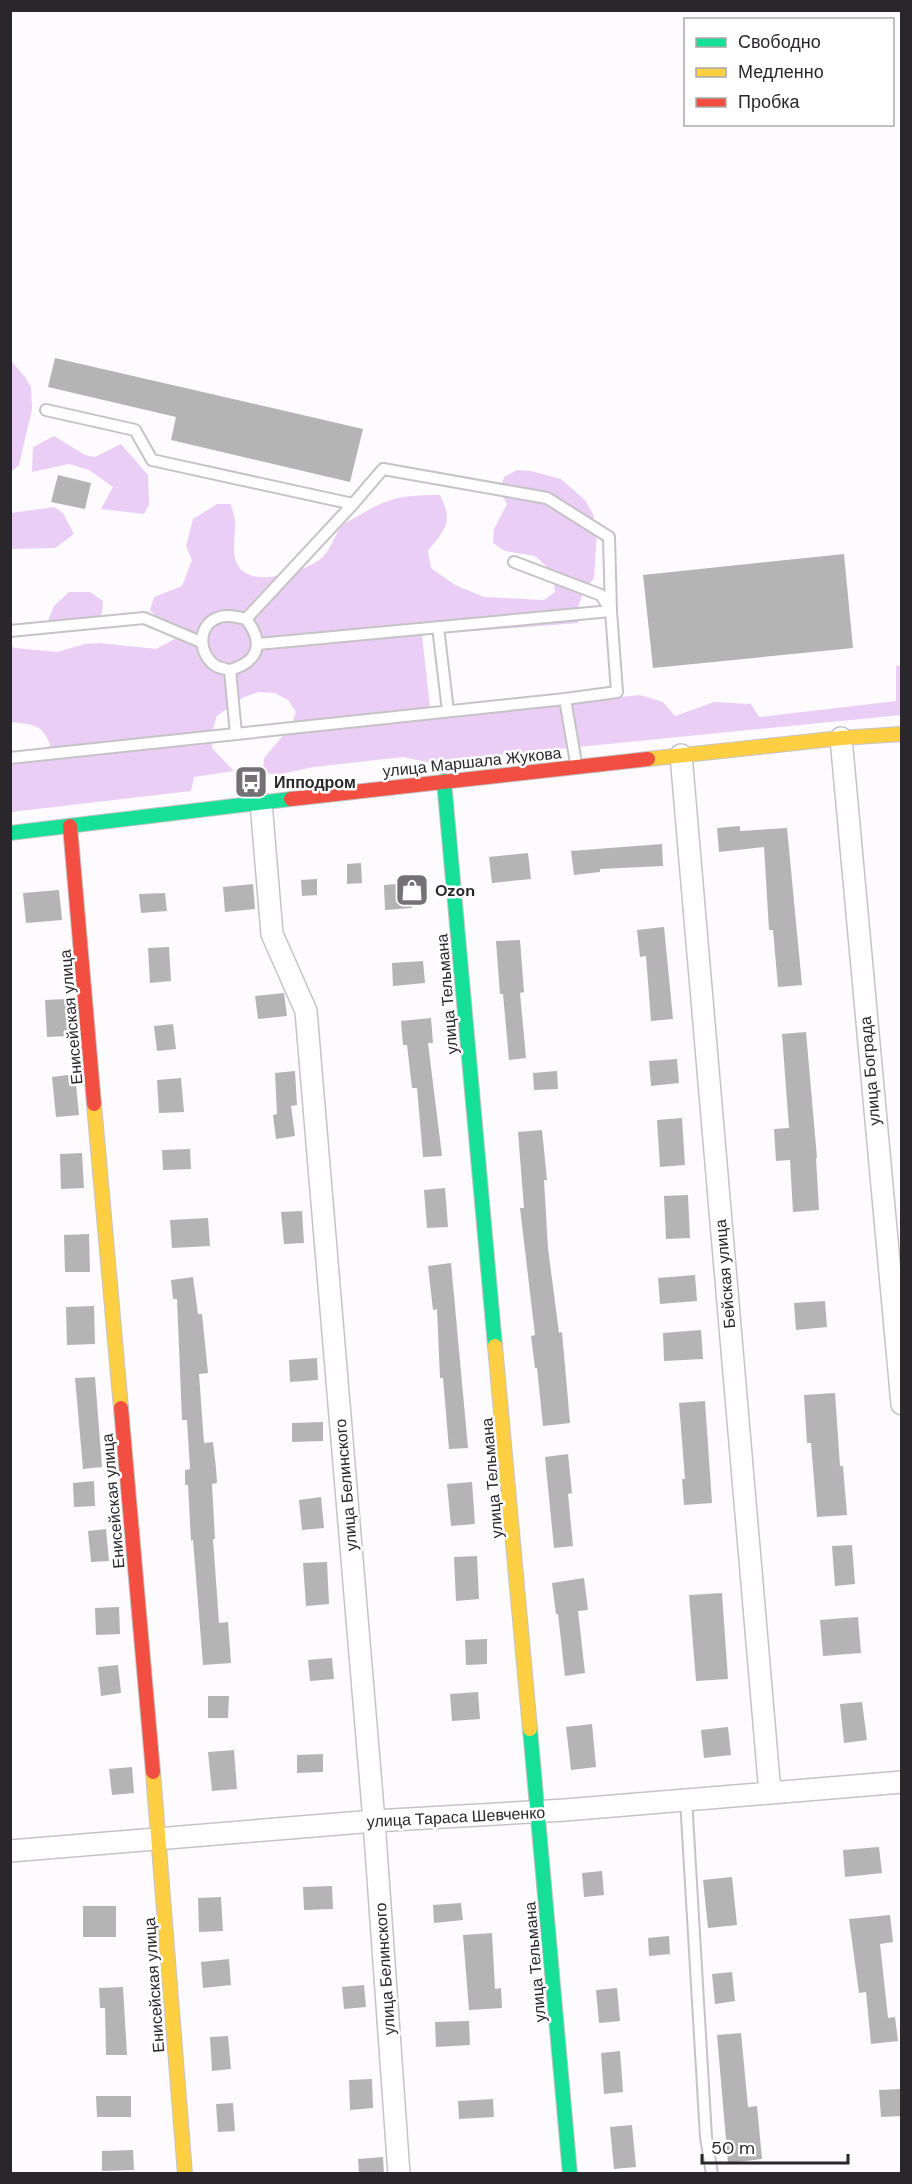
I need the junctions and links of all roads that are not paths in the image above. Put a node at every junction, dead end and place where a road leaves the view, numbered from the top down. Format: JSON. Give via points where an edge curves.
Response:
{"nodes":[{"id":1,"x":46,"y":410,"type":"dead end"},
{"id":2,"x":353,"y":504,"type":"junction"},
{"id":3,"x":514,"y":562,"type":"dead end"},
{"id":4,"x":611,"y":610,"type":"junction"},
{"id":5,"x":246,"y":619,"type":"junction"},
{"id":6,"x":438,"y":627,"type":"junction"},
{"id":7,"x":10,"y":631,"type":"edge"},
{"id":8,"x":201,"y":642,"type":"junction"},
{"id":9,"x":258,"y":644,"type":"junction"},
{"id":10,"x":230,"y":670,"type":"junction"},
{"id":11,"x":565,"y":699,"type":"junction"},
{"id":12,"x":448,"y":711,"type":"junction"},
{"id":13,"x":236,"y":734,"type":"junction"},
{"id":14,"x":902,"y":734,"type":"edge"},
{"id":15,"x":841,"y":738,"type":"junction"},
{"id":16,"x":681,"y":756,"type":"junction"},
{"id":17,"x":10,"y":758,"type":"edge"},
{"id":18,"x":577,"y":766,"type":"junction"},
{"id":19,"x":444,"y":781,"type":"junction"},
{"id":20,"x":261,"y":803,"type":"junction"},
{"id":21,"x":70,"y":826,"type":"junction"},
{"id":22,"x":10,"y":833,"type":"edge"},
{"id":23,"x":902,"y":1404,"type":"edge"},
{"id":24,"x":902,"y":1782,"type":"edge"},
{"id":25,"x":770,"y":1793,"type":"junction"},
{"id":26,"x":686,"y":1799,"type":"junction"},
{"id":27,"x":539,"y":1812,"type":"junction"},
{"id":28,"x":374,"y":1821,"type":"junction"},
{"id":29,"x":159,"y":1839,"type":"junction"},
{"id":30,"x":10,"y":1851,"type":"edge"},
{"id":31,"x":185,"y":2174,"type":"edge"},
{"id":32,"x":399,"y":2174,"type":"edge"},
{"id":33,"x":570,"y":2174,"type":"edge"},
{"id":34,"x":712,"y":2174,"type":"edge"}],
"edges":[{"from":1,"to":2,"type":"lane","via":[[135,430],[152,460]]},
{"from":2,"to":4,"type":"lane","via":[[383,469],[548,498],[609,537]]},
{"from":2,"to":5,"type":"lane"},
{"from":3,"to":4,"type":"lane","via":[[601,595]]},
{"from":4,"to":6,"type":"lane"},
{"from":4,"to":11,"type":"lane","via":[[617,692]]},
{"from":5,"to":8,"type":"lane","via":[[216,618],[206,628]]},
{"from":5,"to":9,"type":"lane"},
{"from":6,"to":9,"type":"lane"},
{"from":6,"to":12,"type":"lane"},
{"from":7,"to":8,"type":"lane","via":[[144,618]]},
{"from":8,"to":10,"type":"lane","via":[[216,666]]},
{"from":9,"to":10,"type":"lane","via":[[252,658],[242,667]]},
{"from":10,"to":13,"type":"lane"},
{"from":11,"to":12,"type":"lane"},
{"from":11,"to":18,"type":"lane"},
{"from":12,"to":13,"type":"lane"},
{"from":13,"to":17,"type":"lane"},
{"from":14,"to":15,"type":"street","name":"улица Маршала Жукова"},
{"from":15,"to":16,"type":"street","name":"улица Маршала Жукова"},
{"from":15,"to":23,"type":"street","name":"улица Бограда"},
{"from":16,"to":18,"type":"street","name":"улица Маршала Жукова"},
{"from":16,"to":25,"type":"street","name":"Бейская улица"},
{"from":18,"to":19,"type":"street","name":"улица Маршала Жукова"},
{"from":19,"to":20,"type":"street","name":"улица Маршала Жукова"},
{"from":19,"to":27,"type":"street","name":"улица Тельмана"},
{"from":20,"to":21,"type":"street","name":"улица Маршала Жукова"},
{"from":20,"to":28,"type":"street","name":"улица Белинского","via":[[272,934],[306,1011]]},
{"from":21,"to":22,"type":"street","name":"улица Маршала Жукова"},
{"from":21,"to":29,"type":"street","name":"Енисейская улица"},
{"from":24,"to":25,"type":"street","name":"улица Тараса Шевченко"},
{"from":25,"to":26,"type":"street","name":"улица Тараса Шевченко"},
{"from":26,"to":27,"type":"street","name":"улица Тараса Шевченко"},
{"from":26,"to":34,"type":"lane","via":[[706,2137]]},
{"from":27,"to":28,"type":"street","name":"улица Тараса Шевченко"},
{"from":27,"to":33,"type":"street","name":"улица Тельмана"},
{"from":28,"to":29,"type":"street","name":"улица Тараса Шевченко"},
{"from":28,"to":32,"type":"street","name":"улица Белинского"},
{"from":29,"to":30,"type":"street","name":"улица Тараса Шевченко"},
{"from":29,"to":31,"type":"street","name":"Енисейская улица"}]}
